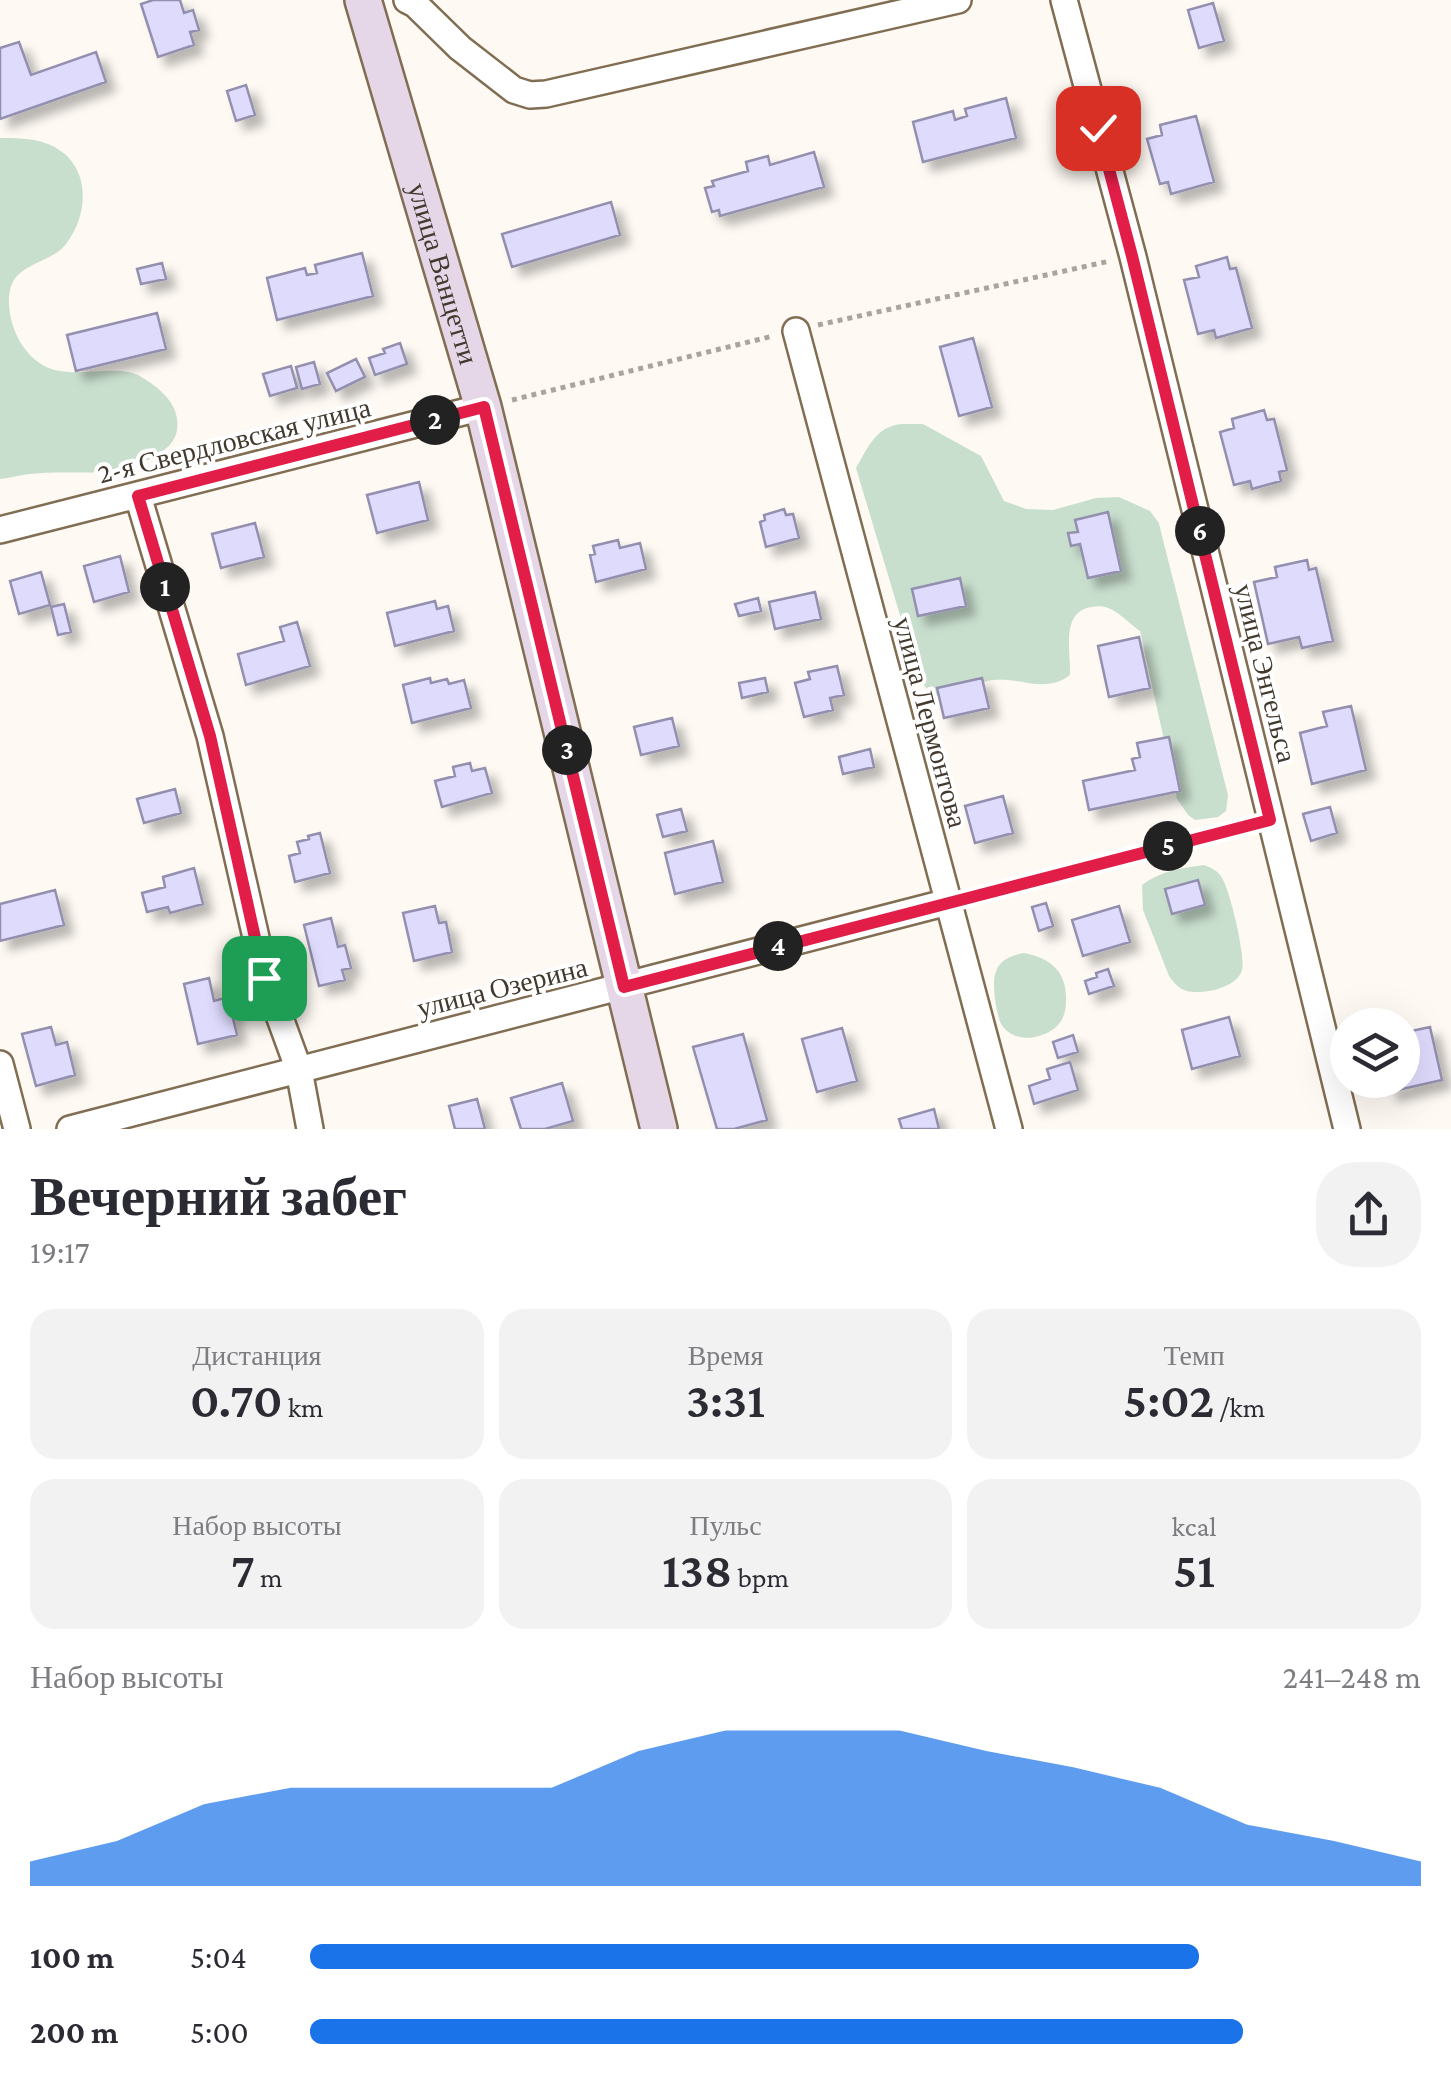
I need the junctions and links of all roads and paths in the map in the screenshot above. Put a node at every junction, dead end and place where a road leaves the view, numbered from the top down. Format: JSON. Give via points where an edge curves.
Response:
{"nodes":[{"id":1,"x":363,"y":0,"type":"edge"},
{"id":2,"x":407,"y":0,"type":"edge"},
{"id":3,"x":958,"y":0,"type":"edge"},
{"id":4,"x":1064,"y":0,"type":"edge"},
{"id":5,"x":796,"y":330,"type":"dead end"},
{"id":6,"x":484,"y":407,"type":"junction"},
{"id":7,"x":138,"y":496,"type":"junction"},
{"id":8,"x":0,"y":530,"type":"edge"},
{"id":9,"x":1270,"y":820,"type":"junction"},
{"id":10,"x":948,"y":902,"type":"junction"},
{"id":11,"x":624,"y":987,"type":"junction"},
{"id":12,"x":0,"y":1064,"type":"edge"},
{"id":13,"x":299,"y":1070,"type":"junction"},
{"id":14,"x":17,"y":1129,"type":"edge"},
{"id":15,"x":70,"y":1129,"type":"edge"},
{"id":16,"x":310,"y":1129,"type":"edge"},
{"id":17,"x":659,"y":1129,"type":"edge"},
{"id":18,"x":1009,"y":1129,"type":"edge"},
{"id":19,"x":1347,"y":1129,"type":"edge"}],
"edges":[{"from":1,"to":6,"type":"street","name":"улица Ванцетти"},
{"from":2,"to":3,"type":"street","via":[[514,90],[530,95]]},
{"from":4,"to":9,"type":"street","name":"улица Энгельса"},
{"from":5,"to":10,"type":"street","name":"улица Лермонтова"},
{"from":6,"to":7,"type":"street","name":"2-я Свердловская улица"},
{"from":6,"to":11,"type":"street","name":"улица Ванцетти"},
{"from":7,"to":8,"type":"street","name":"2-я Свердловская улица"},
{"from":7,"to":13,"type":"street","via":[[210,736],[264,978]]},
{"from":9,"to":10,"type":"path"},
{"from":9,"to":19,"type":"street","name":"улица Энгельса"},
{"from":10,"to":11,"type":"street","name":"улица Озерина"},
{"from":10,"to":18,"type":"street","name":"улица Лермонтова"},
{"from":11,"to":13,"type":"street","name":"улица Озерина"},
{"from":11,"to":17,"type":"street","name":"улица Ванцетти"},
{"from":12,"to":14,"type":"street"},
{"from":13,"to":15,"type":"street","name":"улица Озерина"},
{"from":13,"to":16,"type":"street"}]}
